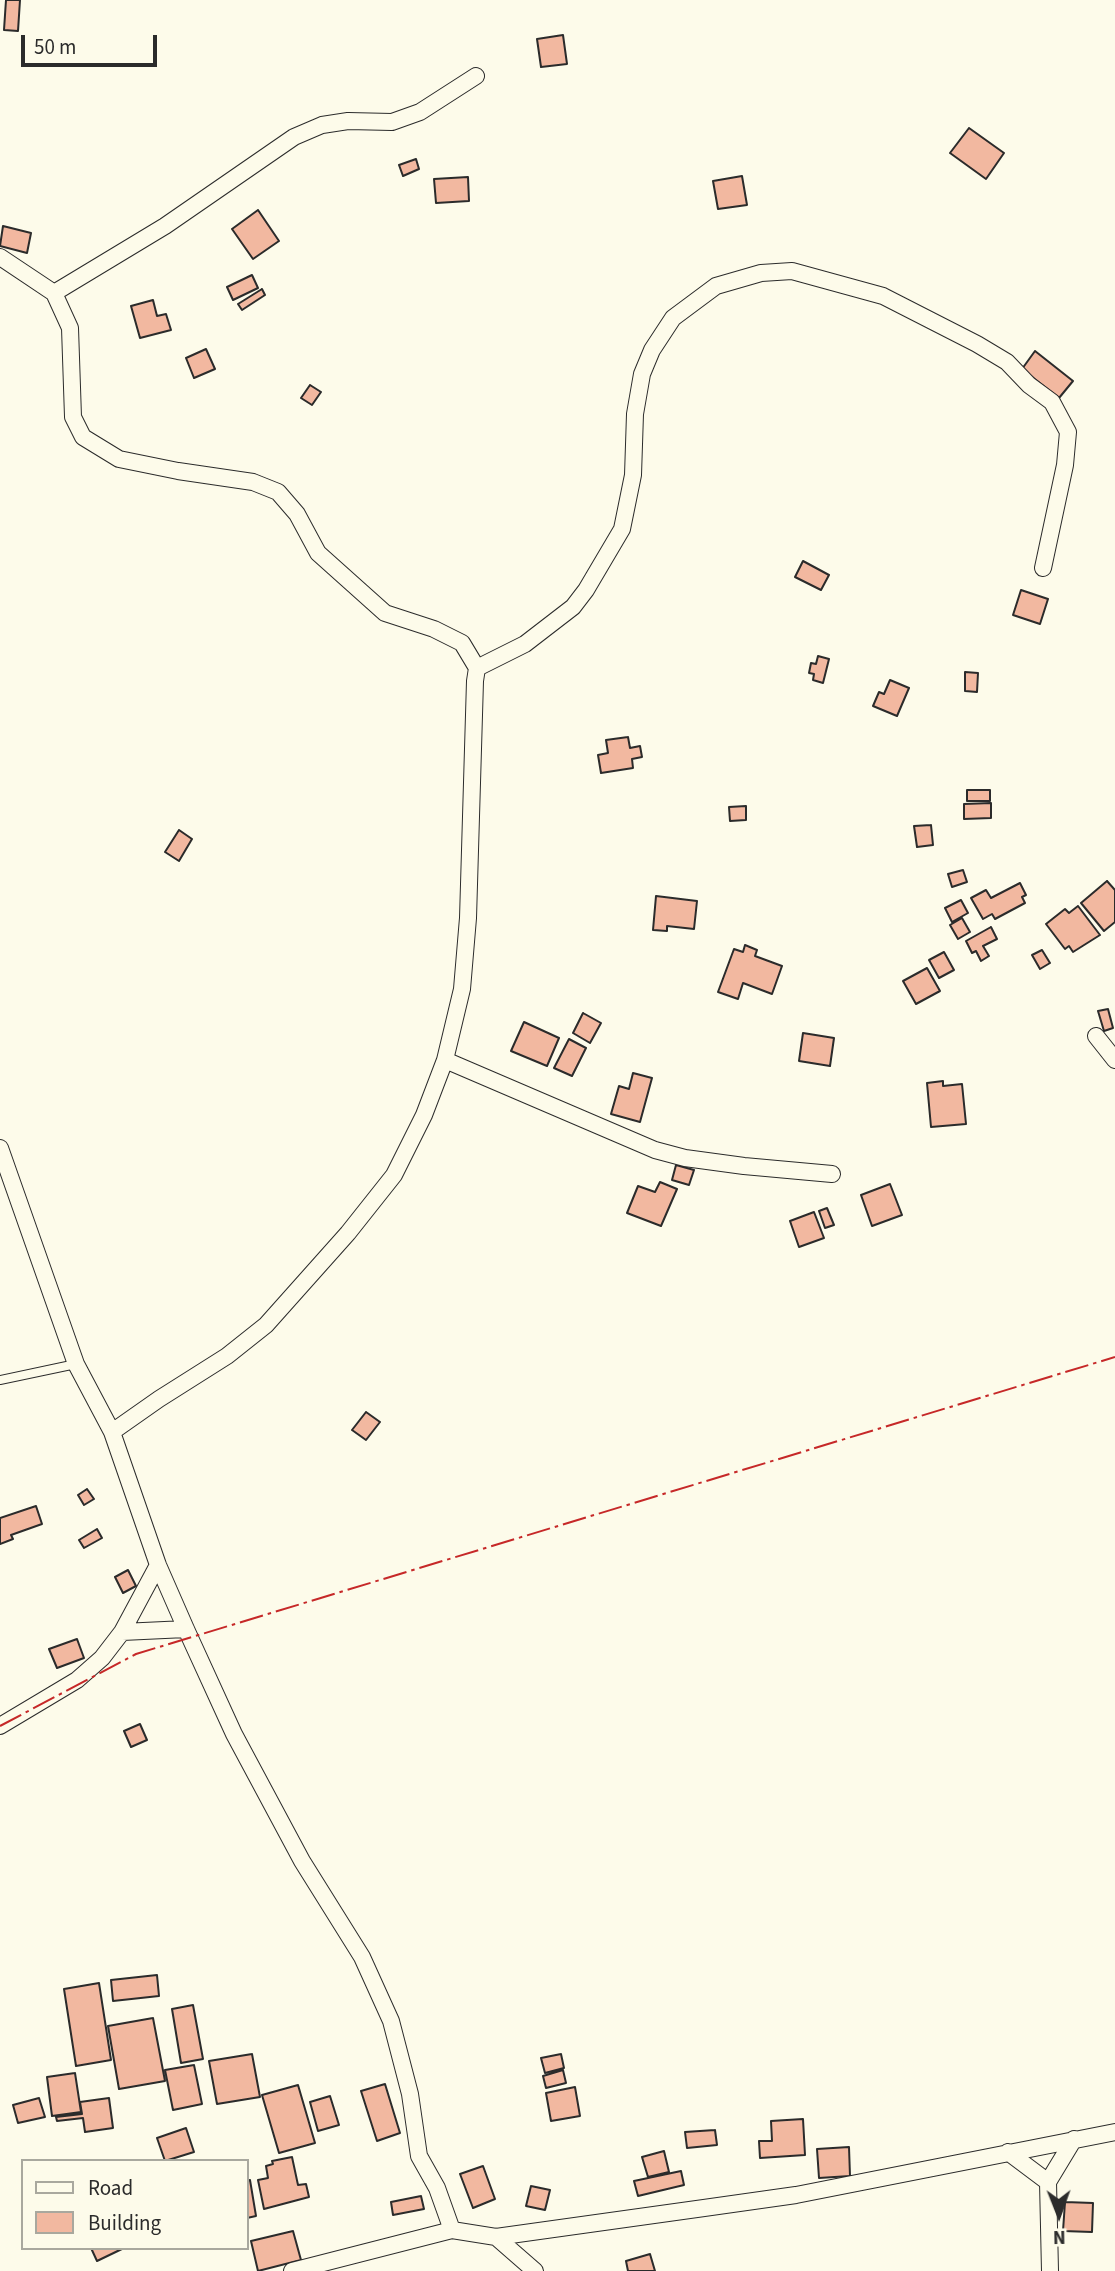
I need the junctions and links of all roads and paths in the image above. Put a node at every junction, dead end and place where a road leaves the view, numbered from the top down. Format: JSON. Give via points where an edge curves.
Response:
{"nodes":[{"id":1,"x":476,"y":76,"type":"dead end"},
{"id":2,"x":0,"y":257,"type":"edge"},
{"id":3,"x":54,"y":293,"type":"junction"},
{"id":4,"x":1043,"y":568,"type":"dead end"},
{"id":5,"x":477,"y":668,"type":"junction"},
{"id":6,"x":1096,"y":1037,"type":"dead end"},
{"id":7,"x":445,"y":1060,"type":"junction"},
{"id":8,"x":1115,"y":1060,"type":"edge"},
{"id":9,"x":0,"y":1148,"type":"edge"},
{"id":10,"x":832,"y":1174,"type":"dead end"},
{"id":11,"x":76,"y":1364,"type":"junction"},
{"id":12,"x":0,"y":1380,"type":"edge"},
{"id":13,"x":112,"y":1432,"type":"junction"},
{"id":14,"x":158,"y":1565,"type":"junction"},
{"id":15,"x":186,"y":1629,"type":"junction"},
{"id":16,"x":122,"y":1632,"type":"junction"},
{"id":17,"x":0,"y":1726,"type":"edge"},
{"id":18,"x":1115,"y":2132,"type":"edge"},
{"id":19,"x":1074,"y":2139,"type":"junction"},
{"id":20,"x":1008,"y":2151,"type":"junction"},
{"id":21,"x":1048,"y":2182,"type":"junction"},
{"id":22,"x":452,"y":2230,"type":"junction"},
{"id":23,"x":496,"y":2237,"type":"junction"},
{"id":24,"x":292,"y":2271,"type":"edge"},
{"id":25,"x":535,"y":2271,"type":"edge"},
{"id":26,"x":1050,"y":2271,"type":"edge"}],
"edges":[{"from":1,"to":3,"type":"street","via":[[420,112],[392,122],[348,121],[322,125],[294,137],[165,226]]},
{"from":2,"to":3,"type":"street"},
{"from":3,"to":5,"type":"street","via":[[69,328],[73,417],[83,438],[119,458],[253,482],[278,492],[297,514],[318,553],[385,613],[462,643]]},
{"from":4,"to":5,"type":"street","via":[[1068,432],[1052,402],[1007,362],[883,296],[792,271],[761,273],[716,286],[673,318],[642,374],[633,475],[622,529],[573,607],[525,645]]},
{"from":5,"to":7,"type":"street","via":[[468,918],[462,989]]},
{"from":6,"to":8,"type":"street"},
{"from":7,"to":10,"type":"street","via":[[655,1150],[744,1166]]},
{"from":7,"to":13,"type":"street","via":[[394,1175],[284,1305],[227,1356]]},
{"from":9,"to":11,"type":"street"},
{"from":11,"to":12,"type":"lane"},
{"from":11,"to":13,"type":"street"},
{"from":13,"to":14,"type":"street"},
{"from":14,"to":15,"type":"street"},
{"from":14,"to":16,"type":"street"},
{"from":15,"to":16,"type":"street"},
{"from":15,"to":22,"type":"street","via":[[234,1734],[302,1861],[362,1957],[391,2021],[410,2094],[419,2156]]},
{"from":16,"to":17,"type":"street","via":[[77,1680]]},
{"from":18,"to":19,"type":"street"},
{"from":19,"to":20,"type":"street"},
{"from":19,"to":21,"type":"street"},
{"from":20,"to":21,"type":"street"},
{"from":20,"to":23,"type":"street","via":[[796,2195]]},
{"from":21,"to":26,"type":"street"},
{"from":22,"to":23,"type":"street"},
{"from":22,"to":24,"type":"street"},
{"from":23,"to":25,"type":"street"}]}
